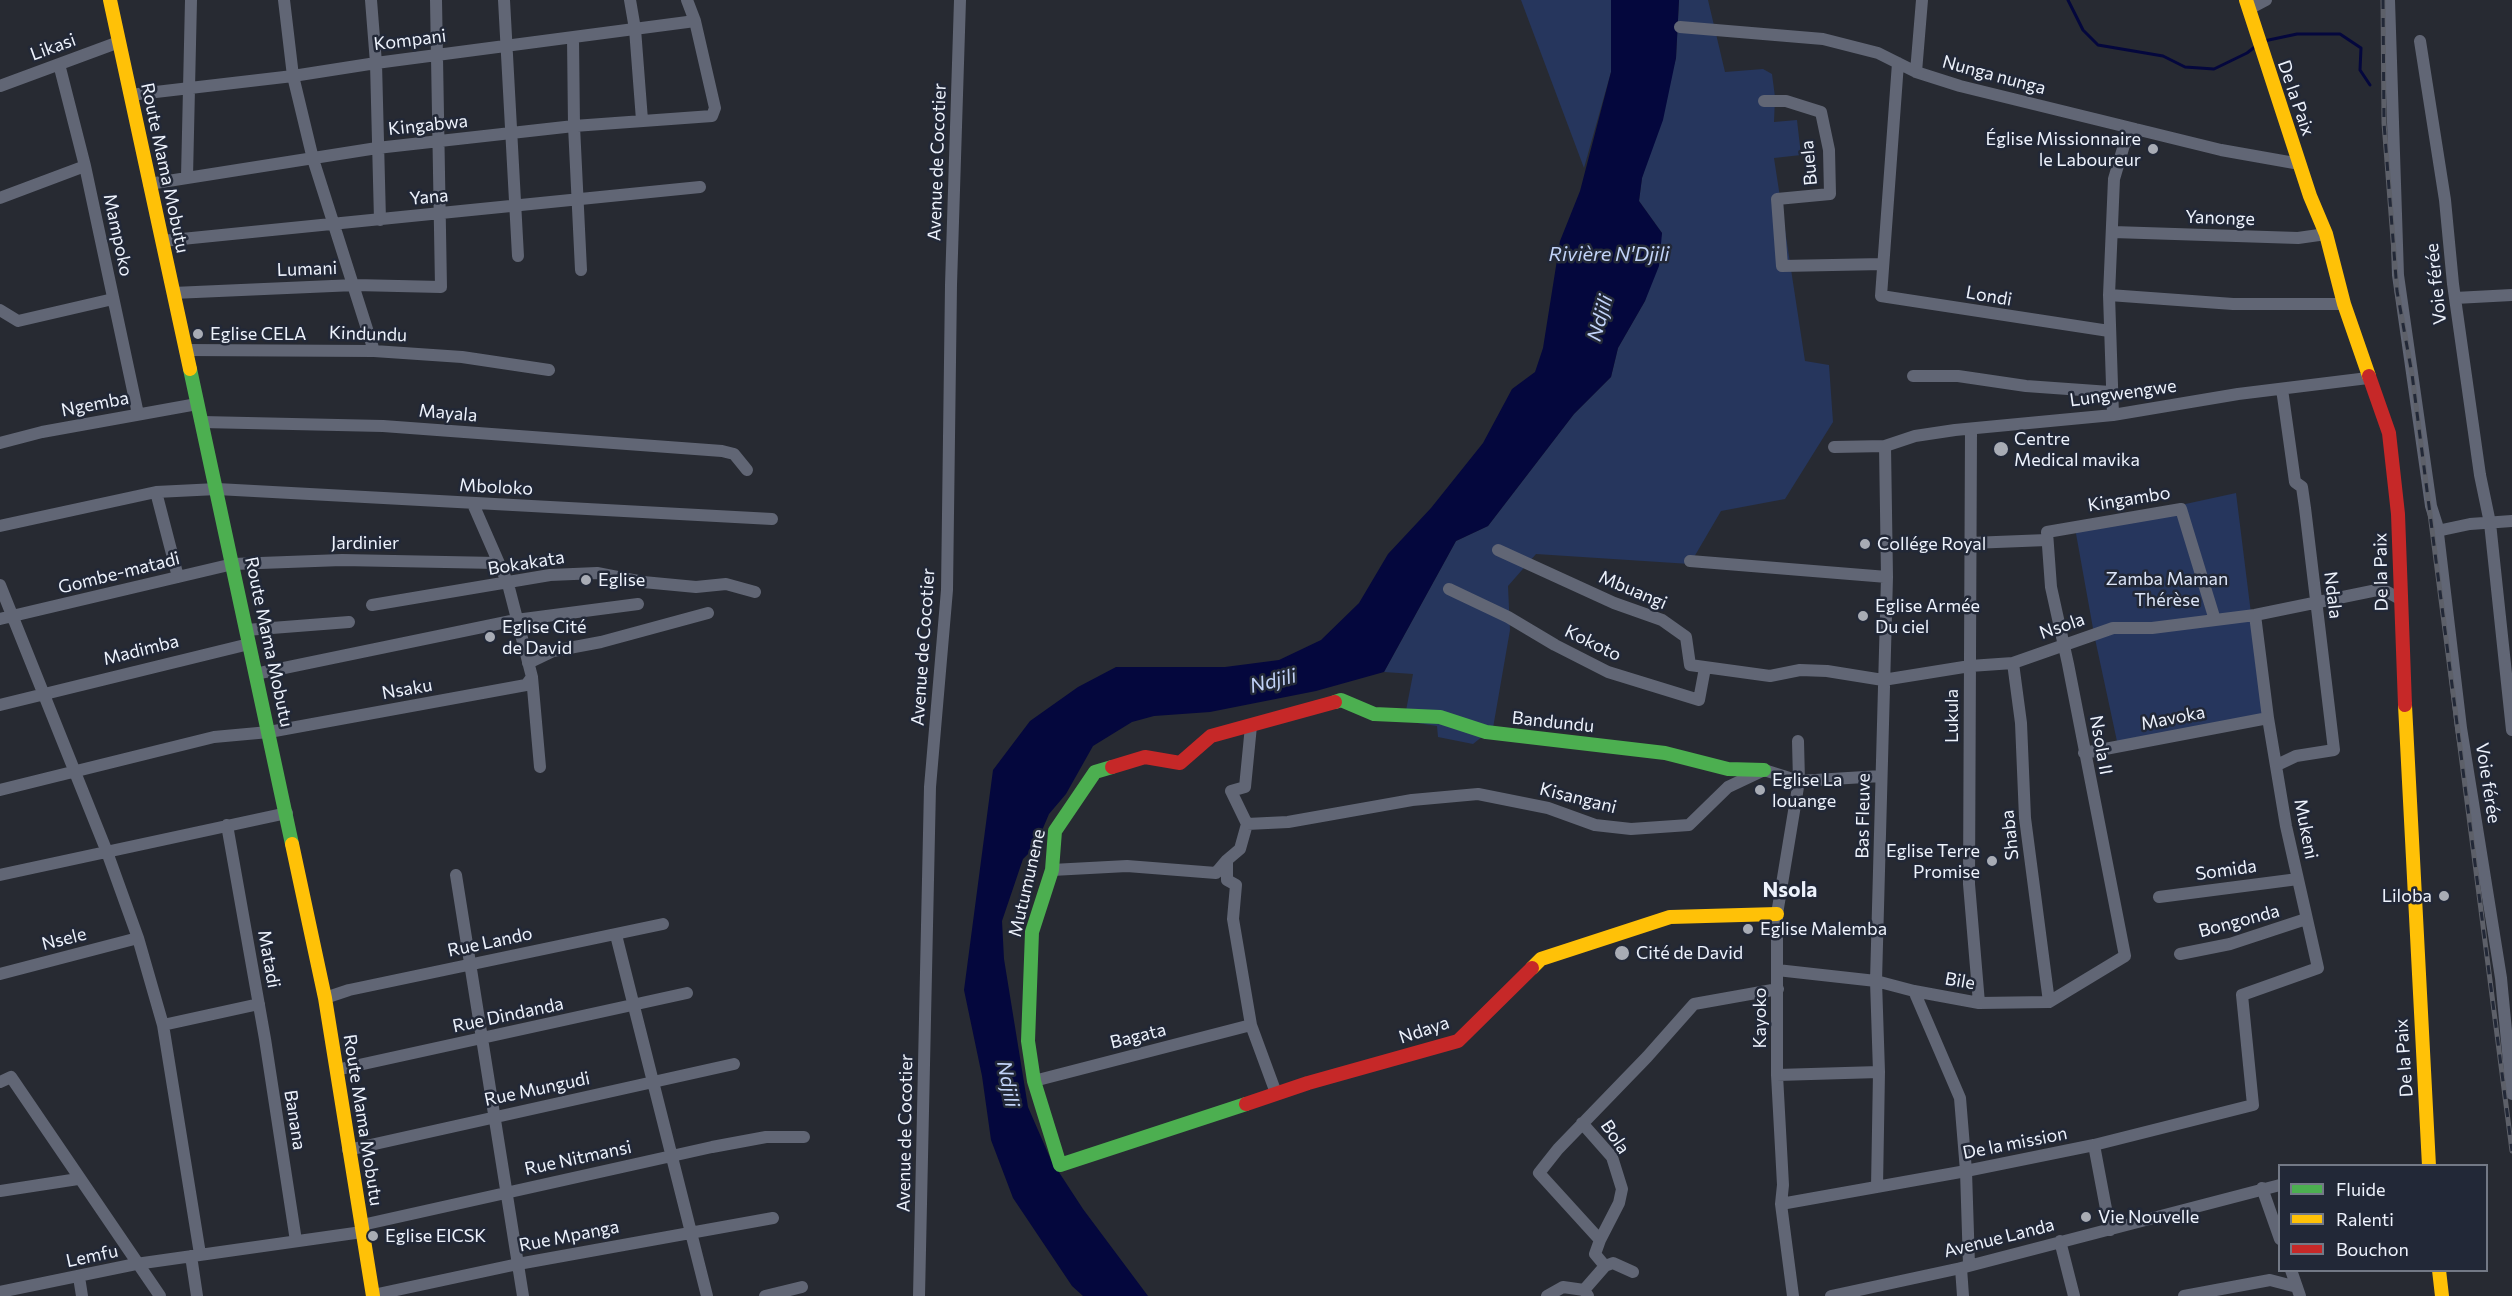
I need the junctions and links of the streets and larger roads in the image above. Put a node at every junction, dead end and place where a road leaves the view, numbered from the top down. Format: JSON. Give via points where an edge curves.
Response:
{"nodes":[{"id":1,"x":110,"y":0,"type":"edge"},
{"id":2,"x":191,"y":0,"type":"edge"},
{"id":3,"x":284,"y":0,"type":"edge"},
{"id":4,"x":371,"y":0,"type":"edge"},
{"id":5,"x":436,"y":0,"type":"edge"},
{"id":6,"x":504,"y":0,"type":"edge"},
{"id":7,"x":630,"y":0,"type":"edge"},
{"id":8,"x":687,"y":0,"type":"edge"},
{"id":9,"x":960,"y":0,"type":"edge"},
{"id":10,"x":1922,"y":0,"type":"edge"},
{"id":11,"x":2266,"y":0,"type":"edge"},
{"id":12,"x":2389,"y":0,"type":"edge"},
{"id":13,"x":2247,"y":4,"type":"edge"},
{"id":14,"x":695,"y":21,"type":"junction"},
{"id":15,"x":1680,"y":27,"type":"dead end"},
{"id":16,"x":635,"y":28,"type":"junction"},
{"id":17,"x":573,"y":38,"type":"junction"},
{"id":18,"x":2420,"y":40,"type":"dead end"},
{"id":19,"x":119,"y":42,"type":"junction"},
{"id":20,"x":506,"y":46,"type":"junction"},
{"id":21,"x":439,"y":55,"type":"junction"},
{"id":22,"x":376,"y":63,"type":"junction"},
{"id":23,"x":1898,"y":63,"type":"junction"},
{"id":24,"x":59,"y":64,"type":"junction"},
{"id":25,"x":1916,"y":72,"type":"junction"},
{"id":26,"x":293,"y":76,"type":"junction"},
{"id":27,"x":0,"y":86,"type":"edge"},
{"id":28,"x":189,"y":86,"type":"junction"},
{"id":29,"x":130,"y":95,"type":"junction"},
{"id":30,"x":1764,"y":101,"type":"dead end"},
{"id":31,"x":642,"y":120,"type":"junction"},
{"id":32,"x":574,"y":126,"type":"junction"},
{"id":33,"x":2135,"y":129,"type":"junction"},
{"id":34,"x":510,"y":134,"type":"junction"},
{"id":35,"x":439,"y":142,"type":"junction"},
{"id":36,"x":377,"y":148,"type":"junction"},
{"id":37,"x":313,"y":159,"type":"junction"},
{"id":38,"x":2300,"y":164,"type":"junction"},
{"id":39,"x":85,"y":166,"type":"junction"},
{"id":40,"x":187,"y":177,"type":"junction"},
{"id":41,"x":149,"y":184,"type":"junction"},
{"id":42,"x":700,"y":187,"type":"dead end"},
{"id":43,"x":0,"y":198,"type":"edge"},
{"id":44,"x":578,"y":200,"type":"junction"},
{"id":45,"x":516,"y":206,"type":"junction"},
{"id":46,"x":440,"y":215,"type":"junction"},
{"id":47,"x":380,"y":220,"type":"junction"},
{"id":48,"x":334,"y":224,"type":"junction"},
{"id":49,"x":2113,"y":232,"type":"junction"},
{"id":50,"x":2326,"y":234,"type":"junction"},
{"id":51,"x":162,"y":241,"type":"junction"},
{"id":52,"x":518,"y":255,"type":"dead end"},
{"id":53,"x":1883,"y":264,"type":"junction"},
{"id":54,"x":581,"y":270,"type":"dead end"},
{"id":55,"x":355,"y":285,"type":"junction"},
{"id":56,"x":174,"y":293,"type":"junction"},
{"id":57,"x":2512,"y":295,"type":"edge"},
{"id":58,"x":2109,"y":296,"type":"junction"},
{"id":59,"x":2455,"y":298,"type":"junction"},
{"id":60,"x":113,"y":299,"type":"junction"},
{"id":61,"x":2344,"y":304,"type":"junction"},
{"id":62,"x":0,"y":310,"type":"edge"},
{"id":63,"x":2109,"y":331,"type":"junction"},
{"id":64,"x":185,"y":350,"type":"junction"},
{"id":65,"x":374,"y":351,"type":"junction"},
{"id":66,"x":549,"y":370,"type":"dead end"},
{"id":67,"x":1913,"y":376,"type":"dead end"},
{"id":68,"x":2368,"y":378,"type":"junction"},
{"id":69,"x":2282,"y":389,"type":"junction"},
{"id":70,"x":2110,"y":393,"type":"junction"},
{"id":71,"x":197,"y":404,"type":"junction"},
{"id":72,"x":138,"y":414,"type":"junction"},
{"id":73,"x":2113,"y":415,"type":"junction"},
{"id":74,"x":202,"y":422,"type":"junction"},
{"id":75,"x":1971,"y":430,"type":"junction"},
{"id":76,"x":0,"y":443,"type":"edge"},
{"id":77,"x":1885,"y":446,"type":"junction"},
{"id":78,"x":1834,"y":447,"type":"dead end"},
{"id":79,"x":747,"y":470,"type":"dead end"},
{"id":80,"x":217,"y":489,"type":"junction"},
{"id":81,"x":156,"y":492,"type":"junction"},
{"id":82,"x":473,"y":504,"type":"junction"},
{"id":83,"x":772,"y":519,"type":"dead end"},
{"id":84,"x":2512,"y":521,"type":"edge"},
{"id":85,"x":2490,"y":523,"type":"junction"},
{"id":86,"x":0,"y":526,"type":"edge"},
{"id":87,"x":2437,"y":531,"type":"junction"},
{"id":88,"x":2047,"y":540,"type":"junction"},
{"id":89,"x":1971,"y":543,"type":"junction"},
{"id":90,"x":1498,"y":550,"type":"dead end"},
{"id":91,"x":1690,"y":561,"type":"dead end"},
{"id":92,"x":497,"y":563,"type":"junction"},
{"id":93,"x":233,"y":564,"type":"junction"},
{"id":94,"x":178,"y":577,"type":"junction"},
{"id":95,"x":1887,"y":577,"type":"junction"},
{"id":96,"x":508,"y":584,"type":"junction"},
{"id":97,"x":0,"y":585,"type":"edge"},
{"id":98,"x":1449,"y":589,"type":"dead end"},
{"id":99,"x":755,"y":592,"type":"dead end"},
{"id":100,"x":2400,"y":599,"type":"junction"},
{"id":101,"x":2316,"y":602,"type":"junction"},
{"id":102,"x":638,"y":604,"type":"dead end"},
{"id":103,"x":372,"y":605,"type":"dead end"},
{"id":104,"x":708,"y":613,"type":"dead end"},
{"id":105,"x":2255,"y":615,"type":"junction"},
{"id":106,"x":13,"y":616,"type":"junction"},
{"id":107,"x":0,"y":619,"type":"edge"},
{"id":108,"x":516,"y":620,"type":"junction"},
{"id":109,"x":2215,"y":620,"type":"junction"},
{"id":110,"x":349,"y":622,"type":"dead end"},
{"id":111,"x":246,"y":630,"type":"junction"},
{"id":112,"x":2064,"y":643,"type":"junction"},
{"id":113,"x":249,"y":644,"type":"junction"},
{"id":114,"x":528,"y":663,"type":"junction"},
{"id":115,"x":2013,"y":663,"type":"junction"},
{"id":116,"x":1970,"y":666,"type":"junction"},
{"id":117,"x":1705,"y":668,"type":"junction"},
{"id":118,"x":255,"y":674,"type":"junction"},
{"id":119,"x":532,"y":677,"type":"junction"},
{"id":120,"x":1883,"y":680,"type":"junction"},
{"id":121,"x":43,"y":695,"type":"junction"},
{"id":122,"x":1341,"y":700,"type":"joint"},
{"id":123,"x":0,"y":705,"type":"edge"},
{"id":124,"x":2268,"y":718,"type":"junction"},
{"id":125,"x":1251,"y":726,"type":"junction"},
{"id":126,"x":2512,"y":730,"type":"edge"},
{"id":127,"x":269,"y":732,"type":"junction"},
{"id":128,"x":1798,"y":741,"type":"dead end"},
{"id":129,"x":2084,"y":753,"type":"junction"},
{"id":130,"x":2277,"y":765,"type":"junction"},
{"id":131,"x":540,"y":767,"type":"dead end"},
{"id":132,"x":1764,"y":770,"type":"junction"},
{"id":133,"x":73,"y":772,"type":"junction"},
{"id":134,"x":1881,"y":776,"type":"junction"},
{"id":135,"x":1799,"y":781,"type":"junction"},
{"id":136,"x":0,"y":790,"type":"edge"},
{"id":137,"x":287,"y":813,"type":"junction"},
{"id":138,"x":1247,"y":824,"type":"junction"},
{"id":139,"x":227,"y":825,"type":"junction"},
{"id":140,"x":107,"y":852,"type":"junction"},
{"id":141,"x":1227,"y":860,"type":"junction"},
{"id":142,"x":1052,"y":870,"type":"junction"},
{"id":143,"x":0,"y":875,"type":"edge"},
{"id":144,"x":456,"y":875,"type":"dead end"},
{"id":145,"x":2298,"y":879,"type":"junction"},
{"id":146,"x":2158,"y":897,"type":"dead end"},
{"id":147,"x":1777,"y":914,"type":"junction"},
{"id":148,"x":2307,"y":919,"type":"junction"},
{"id":149,"x":663,"y":924,"type":"dead end"},
{"id":150,"x":616,"y":935,"type":"junction"},
{"id":151,"x":138,"y":938,"type":"junction"},
{"id":152,"x":2180,"y":954,"type":"dead end"},
{"id":153,"x":470,"y":965,"type":"junction"},
{"id":154,"x":1777,"y":970,"type":"junction"},
{"id":155,"x":0,"y":974,"type":"edge"},
{"id":156,"x":1876,"y":981,"type":"junction"},
{"id":157,"x":1778,"y":988,"type":"junction"},
{"id":158,"x":1914,"y":991,"type":"junction"},
{"id":159,"x":687,"y":993,"type":"dead end"},
{"id":160,"x":325,"y":998,"type":"junction"},
{"id":161,"x":2049,"y":1002,"type":"junction"},
{"id":162,"x":1979,"y":1003,"type":"junction"},
{"id":163,"x":259,"y":1004,"type":"junction"},
{"id":164,"x":633,"y":1006,"type":"junction"},
{"id":165,"x":163,"y":1025,"type":"junction"},
{"id":166,"x":1251,"y":1025,"type":"junction"},
{"id":167,"x":483,"y":1039,"type":"junction"},
{"id":168,"x":2510,"y":1059,"type":"edge"},
{"id":169,"x":734,"y":1064,"type":"dead end"},
{"id":170,"x":336,"y":1070,"type":"junction"},
{"id":171,"x":1879,"y":1072,"type":"junction"},
{"id":172,"x":1777,"y":1075,"type":"junction"},
{"id":173,"x":6,"y":1079,"type":"edge"},
{"id":174,"x":1034,"y":1081,"type":"junction"},
{"id":175,"x":654,"y":1082,"type":"junction"},
{"id":176,"x":1276,"y":1093,"type":"junction"},
{"id":177,"x":2512,"y":1094,"type":"edge"},
{"id":178,"x":2253,"y":1105,"type":"joint"},
{"id":179,"x":496,"y":1116,"type":"junction"},
{"id":180,"x":1582,"y":1123,"type":"junction"},
{"id":181,"x":804,"y":1137,"type":"dead end"},
{"id":182,"x":2094,"y":1145,"type":"junction"},
{"id":183,"x":348,"y":1150,"type":"junction"},
{"id":184,"x":674,"y":1156,"type":"junction"},
{"id":185,"x":2429,"y":1164,"type":"edge"},
{"id":186,"x":1060,"y":1165,"type":"joint"},
{"id":187,"x":1966,"y":1171,"type":"junction"},
{"id":188,"x":78,"y":1179,"type":"junction"},
{"id":189,"x":2278,"y":1185,"type":"edge"},
{"id":190,"x":1877,"y":1187,"type":"junction"},
{"id":191,"x":2262,"y":1188,"type":"junction"},
{"id":192,"x":0,"y":1191,"type":"edge"},
{"id":193,"x":506,"y":1192,"type":"junction"},
{"id":194,"x":1781,"y":1204,"type":"junction"},
{"id":195,"x":772,"y":1218,"type":"dead end"},
{"id":196,"x":362,"y":1228,"type":"junction"},
{"id":197,"x":2110,"y":1230,"type":"junction"},
{"id":198,"x":690,"y":1232,"type":"junction"},
{"id":199,"x":2278,"y":1233,"type":"edge"},
{"id":200,"x":1600,"y":1240,"type":"junction"},
{"id":201,"x":296,"y":1241,"type":"junction"},
{"id":202,"x":2060,"y":1241,"type":"junction"},
{"id":203,"x":196,"y":1255,"type":"junction"},
{"id":204,"x":136,"y":1264,"type":"junction"},
{"id":205,"x":518,"y":1264,"type":"junction"},
{"id":206,"x":1605,"y":1266,"type":"junction"},
{"id":207,"x":1965,"y":1267,"type":"junction"},
{"id":208,"x":1633,"y":1272,"type":"dead end"},
{"id":209,"x":2292,"y":1272,"type":"edge"},
{"id":210,"x":2439,"y":1272,"type":"edge"},
{"id":211,"x":79,"y":1277,"type":"junction"},
{"id":212,"x":802,"y":1287,"type":"dead end"},
{"id":213,"x":0,"y":1292,"type":"edge"},
{"id":214,"x":2298,"y":1292,"type":"edge"},
{"id":215,"x":1586,"y":1293,"type":"edge"},
{"id":216,"x":82,"y":1296,"type":"edge"},
{"id":217,"x":160,"y":1296,"type":"edge"},
{"id":218,"x":197,"y":1296,"type":"edge"},
{"id":219,"x":373,"y":1296,"type":"edge"},
{"id":220,"x":523,"y":1296,"type":"edge"},
{"id":221,"x":707,"y":1296,"type":"edge"},
{"id":222,"x":765,"y":1296,"type":"edge"},
{"id":223,"x":920,"y":1296,"type":"edge"},
{"id":224,"x":1547,"y":1296,"type":"edge"},
{"id":225,"x":1793,"y":1296,"type":"edge"},
{"id":226,"x":1831,"y":1296,"type":"edge"},
{"id":227,"x":1963,"y":1296,"type":"edge"},
{"id":228,"x":2074,"y":1296,"type":"edge"},
{"id":229,"x":2184,"y":1296,"type":"edge"},
{"id":230,"x":2442,"y":1296,"type":"edge"}],
"edges":[{"from":1,"to":19,"type":"street","name":"Route Mama Mobutu"},
{"from":2,"to":28,"type":"street"},
{"from":3,"to":26,"type":"street"},
{"from":4,"to":22,"type":"street"},
{"from":5,"to":21,"type":"street"},
{"from":6,"to":20,"type":"street"},
{"from":7,"to":16,"type":"street"},
{"from":8,"to":14,"type":"street"},
{"from":9,"to":223,"type":"street","name":"Avenue de Cocotier","via":[[947,590],[930,787]]},
{"from":10,"to":25,"type":"street"},
{"from":11,"to":13,"type":"street"},
{"from":12,"to":87,"type":"street","name":"Voie férée","via":[[2398,275]]},
{"from":13,"to":38,"type":"street","name":"De la Paix"},
{"from":14,"to":16,"type":"street","name":"Kompani"},
{"from":14,"to":31,"type":"street","name":"Kingabwa","via":[[715,108],[712,116]]},
{"from":15,"to":23,"type":"street","name":"Nunga nunga","via":[[1823,39],[1878,53]]},
{"from":16,"to":17,"type":"street","name":"Kompani"},
{"from":16,"to":31,"type":"street"},
{"from":17,"to":20,"type":"street","name":"Kompani"},
{"from":17,"to":32,"type":"street"},
{"from":18,"to":59,"type":"street","name":"Voie férée","via":[[2445,200]]},
{"from":19,"to":24,"type":"street","name":"Likasi"},
{"from":19,"to":29,"type":"street","name":"Route Mama Mobutu"},
{"from":20,"to":21,"type":"street","name":"Kompani"},
{"from":20,"to":34,"type":"street"},
{"from":21,"to":22,"type":"street","name":"Kompani"},
{"from":21,"to":35,"type":"street"},
{"from":22,"to":26,"type":"street","name":"Kompani"},
{"from":22,"to":36,"type":"street"},
{"from":23,"to":25,"type":"street","name":"Nunga nunga"},
{"from":23,"to":53,"type":"street"},
{"from":24,"to":27,"type":"street","name":"Likasi"},
{"from":24,"to":39,"type":"street","name":"Mampoko"},
{"from":25,"to":33,"type":"street","name":"Nunga nunga"},
{"from":26,"to":28,"type":"street","name":"Kompani"},
{"from":26,"to":37,"type":"street"},
{"from":28,"to":29,"type":"street","name":"Kompani"},
{"from":28,"to":40,"type":"street"},
{"from":29,"to":41,"type":"street","name":"Route Mama Mobutu"},
{"from":30,"to":53,"type":"street","name":"Buela","via":[[1786,101],[1821,112],[1829,150],[1830,194],[1777,200],[1782,266]]},
{"from":31,"to":32,"type":"street","name":"Kingabwa"},
{"from":32,"to":34,"type":"street","name":"Kingabwa"},
{"from":32,"to":44,"type":"street"},
{"from":33,"to":38,"type":"street","name":"Nunga nunga"},
{"from":33,"to":49,"type":"street","via":[[2124,145],[2114,177]]},
{"from":34,"to":35,"type":"street","name":"Kingabwa"},
{"from":34,"to":45,"type":"street"},
{"from":35,"to":36,"type":"street","name":"Kingabwa"},
{"from":35,"to":46,"type":"street"},
{"from":36,"to":37,"type":"street","name":"Kingabwa"},
{"from":36,"to":47,"type":"street"},
{"from":37,"to":40,"type":"street","name":"Kingabwa"},
{"from":37,"to":48,"type":"street"},
{"from":38,"to":50,"type":"street","name":"De la Paix"},
{"from":39,"to":43,"type":"street"},
{"from":39,"to":60,"type":"street","name":"Mampoko"},
{"from":40,"to":41,"type":"street","name":"Kingabwa"},
{"from":41,"to":51,"type":"street","name":"Route Mama Mobutu"},
{"from":42,"to":44,"type":"street","name":"Yana"},
{"from":44,"to":45,"type":"street","name":"Yana"},
{"from":44,"to":54,"type":"street"},
{"from":45,"to":46,"type":"street","name":"Yana"},
{"from":45,"to":52,"type":"street"},
{"from":46,"to":47,"type":"street","name":"Yana"},
{"from":46,"to":55,"type":"street","name":"Lumani","via":[[441,287]]},
{"from":47,"to":48,"type":"street","name":"Yana"},
{"from":48,"to":51,"type":"street","name":"Yana"},
{"from":48,"to":55,"type":"street"},
{"from":49,"to":50,"type":"street","name":"Yanonge","via":[[2298,238]]},
{"from":49,"to":58,"type":"street"},
{"from":50,"to":61,"type":"street","name":"De la Paix"},
{"from":51,"to":56,"type":"street","name":"Route Mama Mobutu"},
{"from":53,"to":63,"type":"street","name":"Londi","via":[[1883,296]]},
{"from":55,"to":56,"type":"street","name":"Lumani"},
{"from":55,"to":65,"type":"street"},
{"from":56,"to":64,"type":"street","name":"Route Mama Mobutu"},
{"from":57,"to":59,"type":"street"},
{"from":58,"to":61,"type":"street","via":[[2233,304]]},
{"from":58,"to":63,"type":"street"},
{"from":59,"to":85,"type":"street","name":"Voie férée"},
{"from":60,"to":62,"type":"street","via":[[18,321]]},
{"from":60,"to":72,"type":"street","name":"Mampoko"},
{"from":61,"to":68,"type":"street","name":"De la Paix"},
{"from":63,"to":70,"type":"street"},
{"from":64,"to":65,"type":"street","name":"Kindundu"},
{"from":64,"to":71,"type":"street","name":"Route Mama Mobutu"},
{"from":65,"to":66,"type":"street","name":"Kindundu","via":[[462,357]]},
{"from":67,"to":70,"type":"street","via":[[1958,376]]},
{"from":68,"to":69,"type":"street","name":"Lungwengwe"},
{"from":68,"to":100,"type":"street","name":"De la Paix","via":[[2389,433],[2398,514]]},
{"from":69,"to":73,"type":"street","name":"Lungwengwe"},
{"from":69,"to":101,"type":"street","name":"Ndala","via":[[2295,483],[2302,487]]},
{"from":70,"to":73,"type":"street"},
{"from":71,"to":72,"type":"street","name":"Ngemba"},
{"from":71,"to":74,"type":"street","name":"Route Mama Mobutu"},
{"from":72,"to":76,"type":"street","name":"Ngemba"},
{"from":73,"to":75,"type":"street","name":"Lungwengwe"},
{"from":74,"to":79,"type":"street","name":"Mayala","via":[[383,426],[690,450],[734,454]]},
{"from":74,"to":80,"type":"street","name":"Route Mama Mobutu"},
{"from":75,"to":77,"type":"street","name":"Lungwengwe","via":[[1915,436]]},
{"from":75,"to":89,"type":"street","name":"Lukula"},
{"from":77,"to":78,"type":"street","name":"Lungwengwe"},
{"from":77,"to":95,"type":"street","name":"Bas Fleuve"},
{"from":80,"to":81,"type":"street"},
{"from":80,"to":82,"type":"street","name":"Mboloko"},
{"from":80,"to":93,"type":"street","name":"Route Mama Mobutu"},
{"from":81,"to":86,"type":"street"},
{"from":81,"to":94,"type":"street"},
{"from":82,"to":83,"type":"street","name":"Mboloko"},
{"from":82,"to":92,"type":"street"},
{"from":84,"to":85,"type":"street"},
{"from":85,"to":87,"type":"street"},
{"from":85,"to":126,"type":"street","name":"Voie férée"},
{"from":87,"to":168,"type":"street","name":"Voie férée","via":[[2461,728]]},
{"from":88,"to":89,"type":"street"},
{"from":88,"to":109,"type":"street","name":"Kingambo","via":[[2048,532],[2181,509]]},
{"from":88,"to":112,"type":"street","name":"Nsola II","via":[[2051,587]]},
{"from":89,"to":116,"type":"street","name":"Lukula"},
{"from":90,"to":117,"type":"street","name":"Mbuangi","via":[[1614,603],[1662,620],[1686,637],[1690,665]]},
{"from":91,"to":95,"type":"street"},
{"from":92,"to":93,"type":"street","name":"Jardinier","via":[[342,560]]},
{"from":92,"to":96,"type":"street"},
{"from":93,"to":94,"type":"street","name":"Gombe-matadi"},
{"from":93,"to":111,"type":"street","name":"Route Mama Mobutu"},
{"from":94,"to":106,"type":"street","name":"Gombe-matadi"},
{"from":95,"to":120,"type":"street","name":"Bas Fleuve"},
{"from":96,"to":99,"type":"street","name":"Bokakata","via":[[550,575],[597,573],[696,587],[726,584]]},
{"from":96,"to":103,"type":"street","name":"Bokakata"},
{"from":96,"to":108,"type":"street"},
{"from":97,"to":106,"type":"street"},
{"from":98,"to":117,"type":"street","name":"Kokoto","via":[[1608,672],[1699,700]]},
{"from":100,"to":101,"type":"street","name":"Nsola","via":[[2382,589]]},
{"from":100,"to":185,"type":"street","name":"De la Paix"},
{"from":101,"to":105,"type":"street","name":"Nsola"},
{"from":101,"to":130,"type":"street","name":"Ndala","via":[[2334,750],[2296,756]]},
{"from":102,"to":108,"type":"street"},
{"from":104,"to":114,"type":"street","via":[[553,651]]},
{"from":105,"to":109,"type":"street","name":"Nsola"},
{"from":105,"to":124,"type":"street","name":"Mukeni"},
{"from":106,"to":107,"type":"street","name":"Gombe-matadi"},
{"from":106,"to":121,"type":"street"},
{"from":108,"to":114,"type":"street"},
{"from":108,"to":118,"type":"street"},
{"from":109,"to":112,"type":"street","name":"Nsola","via":[[2152,628],[2113,628]]},
{"from":110,"to":111,"type":"street"},
{"from":111,"to":113,"type":"street","name":"Route Mama Mobutu"},
{"from":112,"to":115,"type":"street","name":"Nsola"},
{"from":112,"to":129,"type":"street","name":"Nsola II"},
{"from":113,"to":118,"type":"street","name":"Route Mama Mobutu"},
{"from":113,"to":121,"type":"street","name":"Madimba"},
{"from":114,"to":119,"type":"street"},
{"from":115,"to":116,"type":"street","name":"Nsola"},
{"from":115,"to":161,"type":"street","name":"Shaba","via":[[2025,818]]},
{"from":116,"to":120,"type":"street","name":"Nsola"},
{"from":116,"to":162,"type":"street","name":"Lukula","via":[[1969,884]]},
{"from":117,"to":120,"type":"street","name":"Nsola","via":[[1770,676],[1800,670],[1827,671]]},
{"from":118,"to":127,"type":"street","name":"Route Mama Mobutu"},
{"from":119,"to":127,"type":"street","name":"Nsaku","via":[[526,685]]},
{"from":119,"to":131,"type":"street"},
{"from":120,"to":134,"type":"street","name":"Bas Fleuve"},
{"from":121,"to":123,"type":"street","name":"Madimba"},
{"from":121,"to":133,"type":"street"},
{"from":122,"to":125,"type":"street","name":"Mutumunene"},
{"from":122,"to":132,"type":"street","name":"Bandundu","via":[[1374,714],[1440,717],[1486,732],[1665,753],[1728,768]]},
{"from":124,"to":129,"type":"street","name":"Mavoka"},
{"from":124,"to":130,"type":"street","name":"Mukeni"},
{"from":125,"to":138,"type":"street","via":[[1245,787],[1231,791]]},
{"from":125,"to":142,"type":"street","name":"Mutumunene","via":[[1211,736],[1180,763],[1145,757],[1095,772],[1055,831]]},
{"from":127,"to":133,"type":"street","via":[[214,737]]},
{"from":127,"to":137,"type":"street","name":"Route Mama Mobutu"},
{"from":128,"to":135,"type":"street","name":"Kayoko"},
{"from":129,"to":161,"type":"street","name":"Nsola II","via":[[2125,956]]},
{"from":130,"to":145,"type":"street","name":"Mukeni"},
{"from":132,"to":135,"type":"street"},
{"from":132,"to":138,"type":"street","name":"Kisangani","via":[[1728,788],[1689,825],[1630,829],[1595,825],[1548,808],[1478,794],[1412,800],[1288,822]]},
{"from":133,"to":136,"type":"street"},
{"from":133,"to":140,"type":"street"},
{"from":134,"to":135,"type":"street"},
{"from":134,"to":156,"type":"street","name":"Bas Fleuve"},
{"from":135,"to":147,"type":"street","name":"Kayoko"},
{"from":137,"to":139,"type":"street"},
{"from":137,"to":160,"type":"street","name":"Route Mama Mobutu"},
{"from":138,"to":141,"type":"street","via":[[1240,849]]},
{"from":139,"to":140,"type":"street"},
{"from":139,"to":163,"type":"street","name":"Matadi"},
{"from":140,"to":143,"type":"street"},
{"from":140,"to":151,"type":"street"},
{"from":141,"to":142,"type":"street","via":[[1216,873],[1127,866]]},
{"from":141,"to":166,"type":"street","via":[[1227,880],[1236,885],[1233,920]]},
{"from":142,"to":174,"type":"street","name":"Mutumunene","via":[[1032,932],[1028,1041]]},
{"from":144,"to":153,"type":"street"},
{"from":145,"to":146,"type":"street","name":"Somida"},
{"from":145,"to":148,"type":"street","name":"Mukeni"},
{"from":147,"to":154,"type":"street","name":"Kayoko"},
{"from":147,"to":176,"type":"street","name":"Ndaya","via":[[1670,917],[1541,958],[1458,1041]]},
{"from":148,"to":152,"type":"street","name":"Bongonda","via":[[2230,944]]},
{"from":148,"to":178,"type":"street","name":"Mukeni","via":[[2318,968],[2242,995]]},
{"from":149,"to":150,"type":"street","name":"Rue Lando"},
{"from":150,"to":153,"type":"street","name":"Rue Lando"},
{"from":150,"to":164,"type":"street"},
{"from":151,"to":155,"type":"street","name":"Nsele"},
{"from":151,"to":165,"type":"street"},
{"from":153,"to":160,"type":"street","name":"Rue Lando"},
{"from":153,"to":167,"type":"street"},
{"from":154,"to":156,"type":"street","name":"Bile"},
{"from":154,"to":157,"type":"street","name":"Kayoko"},
{"from":156,"to":158,"type":"street","name":"Bile"},
{"from":156,"to":171,"type":"street","name":"Bas Fleuve"},
{"from":157,"to":172,"type":"street","name":"Kayoko"},
{"from":157,"to":180,"type":"street","via":[[1694,1004]]},
{"from":158,"to":162,"type":"street","name":"Bile"},
{"from":158,"to":187,"type":"street","via":[[1960,1098]]},
{"from":159,"to":164,"type":"street","name":"Rue Dindanda"},
{"from":160,"to":170,"type":"street","name":"Route Mama Mobutu"},
{"from":161,"to":162,"type":"street","name":"Bile"},
{"from":163,"to":165,"type":"street","name":"Matadi"},
{"from":163,"to":201,"type":"street","name":"Banana"},
{"from":164,"to":167,"type":"street","name":"Rue Dindanda"},
{"from":164,"to":175,"type":"street"},
{"from":165,"to":203,"type":"street"},
{"from":166,"to":174,"type":"street","name":"Bagata"},
{"from":166,"to":176,"type":"street"},
{"from":167,"to":170,"type":"street","name":"Rue Dindanda"},
{"from":167,"to":179,"type":"street"},
{"from":168,"to":177,"type":"street","name":"Voie férée"},
{"from":169,"to":175,"type":"street","name":"Rue Mungudi"},
{"from":170,"to":183,"type":"street","name":"Route Mama Mobutu"},
{"from":171,"to":172,"type":"street"},
{"from":171,"to":190,"type":"street","name":"Bas Fleuve"},
{"from":172,"to":194,"type":"street","name":"Kayoko"},
{"from":173,"to":188,"type":"street"},
{"from":174,"to":186,"type":"street","name":"Mutumunene"},
{"from":175,"to":179,"type":"street","name":"Rue Mungudi"},
{"from":175,"to":184,"type":"street"},
{"from":176,"to":186,"type":"street","name":"Ndaya"},
{"from":178,"to":182,"type":"street","name":"De la mission"},
{"from":179,"to":183,"type":"street","name":"Rue Mungudi"},
{"from":179,"to":193,"type":"street"},
{"from":180,"to":200,"type":"street","name":"Bola","via":[[1612,1157],[1622,1189]]},
{"from":180,"to":200,"type":"street","via":[[1539,1173]]},
{"from":181,"to":184,"type":"street","name":"Rue Nitmansi","via":[[766,1137]]},
{"from":182,"to":187,"type":"street","name":"De la mission"},
{"from":182,"to":197,"type":"street"},
{"from":183,"to":196,"type":"street","name":"Route Mama Mobutu"},
{"from":184,"to":193,"type":"street","name":"Rue Nitmansi"},
{"from":184,"to":198,"type":"street"},
{"from":187,"to":190,"type":"street","name":"De la mission"},
{"from":187,"to":207,"type":"street"},
{"from":188,"to":192,"type":"street"},
{"from":188,"to":204,"type":"street"},
{"from":189,"to":191,"type":"street","name":"Avenue Landa"},
{"from":190,"to":194,"type":"street","name":"De la mission"},
{"from":191,"to":197,"type":"street","name":"Avenue Landa"},
{"from":191,"to":199,"type":"street"},
{"from":193,"to":196,"type":"street","name":"Rue Nitmansi"},
{"from":193,"to":205,"type":"street"},
{"from":194,"to":225,"type":"street","name":"Kayoko"},
{"from":195,"to":198,"type":"street","name":"Rue Mpanga"},
{"from":196,"to":201,"type":"street"},
{"from":196,"to":219,"type":"street","name":"Route Mama Mobutu"},
{"from":197,"to":202,"type":"street","name":"Avenue Landa"},
{"from":198,"to":205,"type":"street","name":"Rue Mpanga"},
{"from":198,"to":221,"type":"street"},
{"from":200,"to":206,"type":"street","via":[[1595,1254]]},
{"from":201,"to":203,"type":"street"},
{"from":202,"to":207,"type":"street","name":"Avenue Landa"},
{"from":202,"to":228,"type":"street"},
{"from":203,"to":204,"type":"street","name":"Lemfu"},
{"from":203,"to":218,"type":"street"},
{"from":204,"to":211,"type":"street","name":"Lemfu"},
{"from":204,"to":217,"type":"street"},
{"from":205,"to":219,"type":"street","name":"Rue Mpanga"},
{"from":205,"to":220,"type":"street"},
{"from":206,"to":208,"type":"street","via":[[1613,1263]]},
{"from":206,"to":215,"type":"street"},
{"from":207,"to":226,"type":"street","name":"Avenue Landa"},
{"from":207,"to":227,"type":"street"},
{"from":209,"to":214,"type":"street"},
{"from":210,"to":230,"type":"street"},
{"from":211,"to":213,"type":"street","name":"Lemfu"},
{"from":211,"to":216,"type":"street"},
{"from":212,"to":222,"type":"street"},
{"from":214,"to":229,"type":"street","via":[[2270,1280]]},
{"from":215,"to":224,"type":"street","via":[[1563,1287]]}]}
